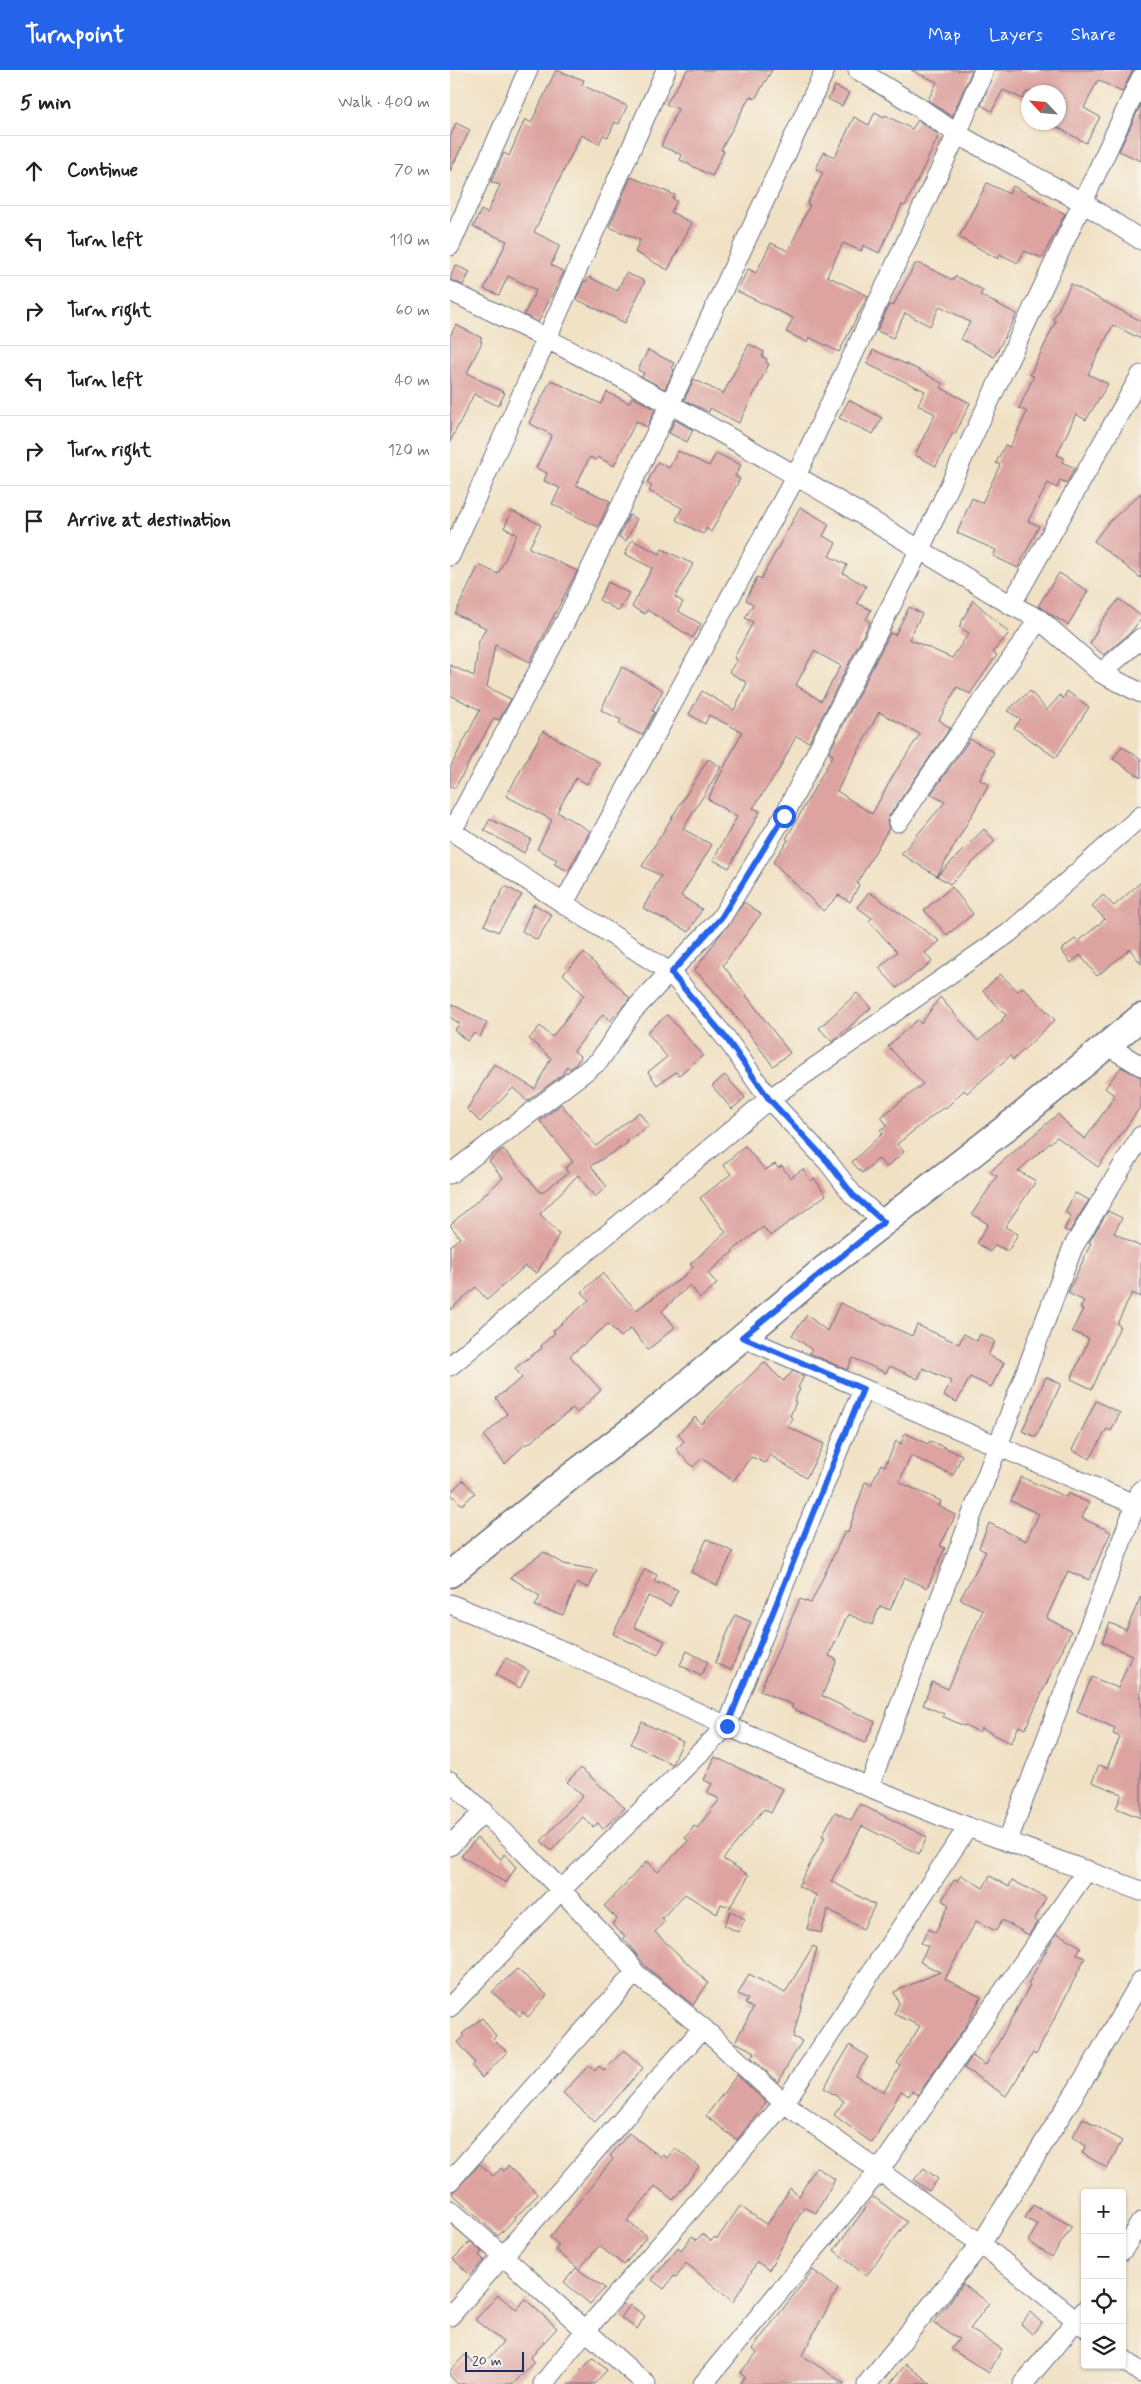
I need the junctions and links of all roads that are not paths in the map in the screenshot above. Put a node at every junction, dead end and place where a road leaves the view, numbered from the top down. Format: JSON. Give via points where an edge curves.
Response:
{"nodes":[{"id":1,"x":528,"y":70,"type":"edge"},
{"id":2,"x":666,"y":70,"type":"edge"},
{"id":3,"x":825,"y":70,"type":"edge"},
{"id":4,"x":858,"y":70,"type":"edge"},
{"id":5,"x":984,"y":70,"type":"edge"},
{"id":6,"x":1141,"y":78,"type":"edge"},
{"id":7,"x":957,"y":134,"type":"junction"},
{"id":8,"x":1082,"y":202,"type":"junction"},
{"id":9,"x":1141,"y":240,"type":"edge"},
{"id":10,"x":450,"y":246,"type":"edge"},
{"id":11,"x":450,"y":291,"type":"edge"},
{"id":12,"x":547,"y":337,"type":"junction"},
{"id":13,"x":1141,"y":375,"type":"edge"},
{"id":14,"x":670,"y":404,"type":"junction"},
{"id":15,"x":796,"y":476,"type":"junction"},
{"id":16,"x":920,"y":549,"type":"junction"},
{"id":17,"x":450,"y":556,"type":"edge"},
{"id":18,"x":1011,"y":605,"type":"junction"},
{"id":19,"x":1039,"y":619,"type":"junction"},
{"id":20,"x":1141,"y":638,"type":"edge"},
{"id":21,"x":1101,"y":673,"type":"junction"},
{"id":22,"x":1141,"y":693,"type":"edge"},
{"id":23,"x":1141,"y":816,"type":"edge"},
{"id":24,"x":898,"y":822,"type":"dead end"},
{"id":25,"x":452,"y":836,"type":"edge"},
{"id":26,"x":564,"y":903,"type":"junction"},
{"id":27,"x":671,"y":973,"type":"junction"},
{"id":28,"x":1141,"y":1017,"type":"edge"},
{"id":29,"x":1108,"y":1046,"type":"junction"},
{"id":30,"x":1141,"y":1066,"type":"edge"},
{"id":31,"x":769,"y":1099,"type":"junction"},
{"id":32,"x":1141,"y":1136,"type":"edge"},
{"id":33,"x":450,"y":1174,"type":"edge"},
{"id":34,"x":884,"y":1222,"type":"junction"},
{"id":35,"x":742,"y":1337,"type":"junction"},
{"id":36,"x":450,"y":1366,"type":"edge"},
{"id":37,"x":863,"y":1389,"type":"junction"},
{"id":38,"x":997,"y":1446,"type":"junction"},
{"id":39,"x":1139,"y":1500,"type":"edge"},
{"id":40,"x":450,"y":1574,"type":"edge"},
{"id":41,"x":450,"y":1604,"type":"edge"},
{"id":42,"x":727,"y":1726,"type":"junction"},
{"id":43,"x":450,"y":1781,"type":"edge"},
{"id":44,"x":869,"y":1786,"type":"junction"},
{"id":45,"x":484,"y":1811,"type":"junction"},
{"id":46,"x":968,"y":1827,"type":"junction"},
{"id":47,"x":1008,"y":1840,"type":"junction"},
{"id":48,"x":450,"y":1846,"type":"edge"},
{"id":49,"x":1087,"y":1870,"type":"junction"},
{"id":50,"x":560,"y":1890,"type":"junction"},
{"id":51,"x":1141,"y":1891,"type":"edge"},
{"id":52,"x":635,"y":1973,"type":"junction"},
{"id":53,"x":1141,"y":1981,"type":"edge"},
{"id":54,"x":450,"y":2007,"type":"edge"},
{"id":55,"x":703,"y":2028,"type":"junction"},
{"id":56,"x":784,"y":2103,"type":"junction"},
{"id":57,"x":879,"y":2171,"type":"junction"},
{"id":58,"x":450,"y":2181,"type":"edge"},
{"id":59,"x":450,"y":2210,"type":"edge"},
{"id":60,"x":1141,"y":2222,"type":"edge"},
{"id":61,"x":981,"y":2244,"type":"junction"},
{"id":62,"x":1126,"y":2246,"type":"edge"},
{"id":63,"x":504,"y":2255,"type":"junction"},
{"id":64,"x":450,"y":2316,"type":"edge"},
{"id":65,"x":1081,"y":2318,"type":"edge"},
{"id":66,"x":1081,"y":2320,"type":"edge"},
{"id":67,"x":585,"y":2332,"type":"junction"},
{"id":68,"x":1126,"y":2361,"type":"edge"},
{"id":69,"x":1141,"y":2373,"type":"edge"},
{"id":70,"x":543,"y":2384,"type":"edge"},
{"id":71,"x":646,"y":2384,"type":"edge"},
{"id":72,"x":703,"y":2384,"type":"edge"},
{"id":73,"x":867,"y":2384,"type":"edge"},
{"id":74,"x":1023,"y":2384,"type":"edge"}],
"edges":[{"from":1,"to":10,"type":"street"},
{"from":2,"to":12,"type":"street"},
{"from":3,"to":14,"type":"street"},
{"from":4,"to":7,"type":"street"},
{"from":5,"to":7,"type":"street"},
{"from":6,"to":8,"type":"street"},
{"from":7,"to":8,"type":"street"},
{"from":7,"to":15,"type":"street"},
{"from":8,"to":9,"type":"street"},
{"from":8,"to":16,"type":"street"},
{"from":11,"to":12,"type":"street"},
{"from":12,"to":14,"type":"street"},
{"from":12,"to":17,"type":"street"},
{"from":13,"to":18,"type":"street"},
{"from":14,"to":15,"type":"street"},
{"from":14,"to":25,"type":"street","via":[[566,620]]},
{"from":15,"to":16,"type":"street"},
{"from":15,"to":26,"type":"street"},
{"from":16,"to":18,"type":"street"},
{"from":16,"to":27,"type":"street","via":[[784,816],[721,918]]},
{"from":18,"to":19,"type":"street"},
{"from":19,"to":21,"type":"street"},
{"from":19,"to":24,"type":"street"},
{"from":20,"to":21,"type":"street"},
{"from":21,"to":22,"type":"street"},
{"from":23,"to":31,"type":"street","via":[[1009,933]]},
{"from":25,"to":26,"type":"street"},
{"from":26,"to":27,"type":"street"},
{"from":27,"to":31,"type":"street","via":[[726,1038]]},
{"from":27,"to":33,"type":"street","via":[[632,1012],[599,1061]]},
{"from":28,"to":29,"type":"main road"},
{"from":29,"to":30,"type":"street"},
{"from":29,"to":34,"type":"main road"},
{"from":31,"to":34,"type":"street","via":[[828,1162],[853,1195]]},
{"from":31,"to":36,"type":"street"},
{"from":32,"to":38,"type":"street","via":[[1073,1247]]},
{"from":34,"to":35,"type":"main road"},
{"from":35,"to":37,"type":"street"},
{"from":35,"to":40,"type":"main road","via":[[643,1421]]},
{"from":37,"to":38,"type":"street"},
{"from":37,"to":42,"type":"street"},
{"from":38,"to":39,"type":"street"},
{"from":38,"to":44,"type":"street"},
{"from":39,"to":47,"type":"street"},
{"from":41,"to":42,"type":"street"},
{"from":42,"to":44,"type":"street"},
{"from":42,"to":50,"type":"street"},
{"from":43,"to":45,"type":"street"},
{"from":44,"to":46,"type":"street"},
{"from":45,"to":48,"type":"street"},
{"from":45,"to":50,"type":"street"},
{"from":46,"to":47,"type":"street"},
{"from":46,"to":56,"type":"street"},
{"from":47,"to":49,"type":"street"},
{"from":49,"to":51,"type":"street"},
{"from":49,"to":57,"type":"street"},
{"from":50,"to":52,"type":"street","via":[[627,1960]]},
{"from":50,"to":54,"type":"street"},
{"from":52,"to":55,"type":"street"},
{"from":52,"to":58,"type":"street"},
{"from":53,"to":61,"type":"street"},
{"from":55,"to":56,"type":"street"},
{"from":55,"to":63,"type":"street"},
{"from":56,"to":57,"type":"street"},
{"from":56,"to":67,"type":"street"},
{"from":57,"to":61,"type":"street"},
{"from":57,"to":72,"type":"street"},
{"from":59,"to":63,"type":"street"},
{"from":60,"to":62,"type":"street"},
{"from":61,"to":65,"type":"street"},
{"from":61,"to":73,"type":"street"},
{"from":63,"to":64,"type":"street"},
{"from":63,"to":67,"type":"street"},
{"from":66,"to":74,"type":"street"},
{"from":67,"to":70,"type":"street"},
{"from":67,"to":71,"type":"street"},
{"from":68,"to":69,"type":"street"}]}
